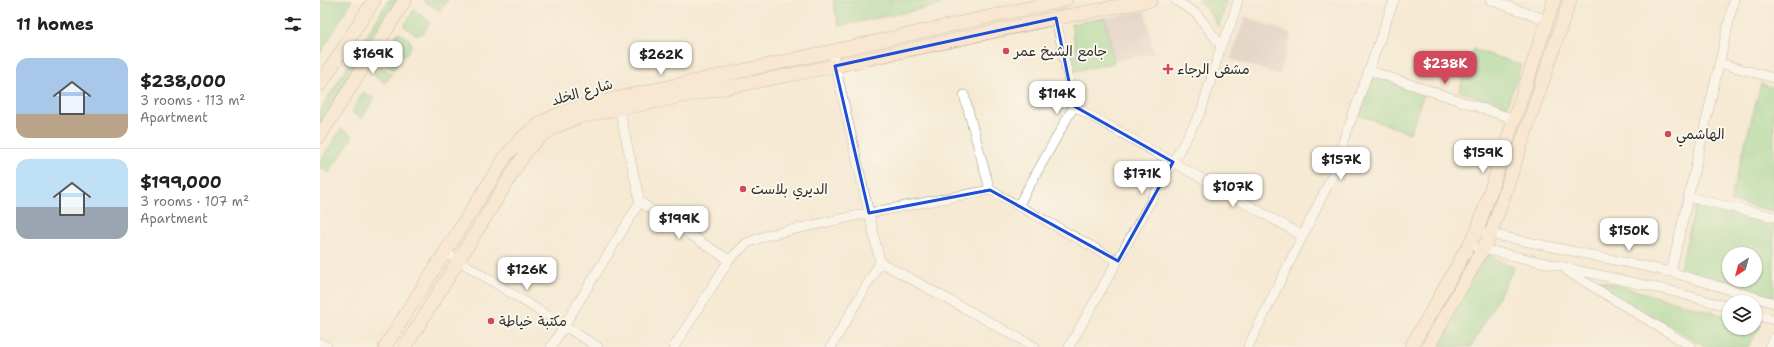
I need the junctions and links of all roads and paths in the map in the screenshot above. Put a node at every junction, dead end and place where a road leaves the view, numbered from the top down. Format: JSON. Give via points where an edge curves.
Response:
{"nodes":[{"id":1,"x":374,"y":0,"type":"edge"},
{"id":2,"x":405,"y":0,"type":"edge"},
{"id":3,"x":1066,"y":0,"type":"edge"},
{"id":4,"x":1151,"y":0,"type":"edge"},
{"id":5,"x":1175,"y":0,"type":"edge"},
{"id":6,"x":1238,"y":0,"type":"edge"},
{"id":7,"x":1394,"y":0,"type":"edge"},
{"id":8,"x":1490,"y":0,"type":"edge"},
{"id":9,"x":1554,"y":0,"type":"edge"},
{"id":10,"x":1570,"y":0,"type":"edge"},
{"id":11,"x":1734,"y":0,"type":"edge"},
{"id":12,"x":1040,"y":3,"type":"edge"},
{"id":13,"x":1056,"y":18,"type":"junction"},
{"id":14,"x":1547,"y":20,"type":"junction"},
{"id":15,"x":1221,"y":46,"type":"junction"},
{"id":16,"x":832,"y":51,"type":"junction"},
{"id":17,"x":1719,"y":63,"type":"junction"},
{"id":18,"x":835,"y":66,"type":"junction"},
{"id":19,"x":1368,"y":70,"type":"junction"},
{"id":20,"x":1774,"y":78,"type":"edge"},
{"id":21,"x":320,"y":85,"type":"edge"},
{"id":22,"x":964,"y":95,"type":"dead end"},
{"id":23,"x":1074,"y":106,"type":"junction"},
{"id":24,"x":619,"y":108,"type":"junction"},
{"id":25,"x":1514,"y":119,"type":"junction"},
{"id":26,"x":320,"y":136,"type":"edge"},
{"id":27,"x":1173,"y":162,"type":"junction"},
{"id":28,"x":990,"y":190,"type":"junction"},
{"id":29,"x":1688,"y":197,"type":"junction"},
{"id":30,"x":640,"y":202,"type":"junction"},
{"id":31,"x":1018,"y":206,"type":"junction"},
{"id":32,"x":868,"y":213,"type":"junction"},
{"id":33,"x":1774,"y":217,"type":"edge"},
{"id":34,"x":1477,"y":231,"type":"junction"},
{"id":35,"x":1491,"y":234,"type":"junction"},
{"id":36,"x":1303,"y":236,"type":"junction"},
{"id":37,"x":1469,"y":246,"type":"junction"},
{"id":38,"x":1482,"y":249,"type":"junction"},
{"id":39,"x":445,"y":252,"type":"junction"},
{"id":40,"x":458,"y":260,"type":"junction"},
{"id":41,"x":729,"y":260,"type":"junction"},
{"id":42,"x":1118,"y":261,"type":"junction"},
{"id":43,"x":880,"y":262,"type":"junction"},
{"id":44,"x":1559,"y":266,"type":"junction"},
{"id":45,"x":1671,"y":272,"type":"junction"},
{"id":46,"x":1774,"y":302,"type":"edge"},
{"id":47,"x":1722,"y":305,"type":"edge"},
{"id":48,"x":1762,"y":316,"type":"edge"},
{"id":49,"x":1774,"y":320,"type":"edge"},
{"id":50,"x":563,"y":326,"type":"junction"},
{"id":51,"x":1774,"y":338,"type":"edge"},
{"id":52,"x":320,"y":343,"type":"edge"},
{"id":53,"x":1430,"y":346,"type":"edge"},
{"id":54,"x":327,"y":347,"type":"edge"},
{"id":55,"x":385,"y":347,"type":"edge"},
{"id":56,"x":404,"y":347,"type":"edge"},
{"id":57,"x":551,"y":347,"type":"edge"},
{"id":58,"x":598,"y":347,"type":"edge"},
{"id":59,"x":674,"y":347,"type":"edge"},
{"id":60,"x":830,"y":347,"type":"edge"},
{"id":61,"x":1035,"y":347,"type":"edge"},
{"id":62,"x":1069,"y":347,"type":"edge"},
{"id":63,"x":1248,"y":347,"type":"edge"},
{"id":64,"x":1411,"y":347,"type":"edge"},
{"id":65,"x":1692,"y":347,"type":"edge"},
{"id":66,"x":1768,"y":347,"type":"edge"}],
"edges":[{"from":1,"to":21,"type":"street"},
{"from":2,"to":26,"type":"street"},
{"from":3,"to":12,"type":"street","name":"شارع الخلد"},
{"from":4,"to":13,"type":"street"},
{"from":5,"to":15,"type":"street","via":[[1197,14]]},
{"from":6,"to":15,"type":"street"},
{"from":7,"to":19,"type":"street"},
{"from":8,"to":14,"type":"street"},
{"from":9,"to":14,"type":"street"},
{"from":10,"to":35,"type":"street"},
{"from":11,"to":17,"type":"street"},
{"from":12,"to":16,"type":"street","name":"شارع الخلد"},
{"from":13,"to":18,"type":"street"},
{"from":13,"to":23,"type":"street"},
{"from":14,"to":25,"type":"street"},
{"from":15,"to":27,"type":"street","via":[[1201,112]]},
{"from":16,"to":18,"type":"street"},
{"from":16,"to":39,"type":"street","name":"شارع الخلد","via":[[572,108],[553,116],[535,126],[506,156]]},
{"from":17,"to":20,"type":"street"},
{"from":17,"to":29,"type":"street"},
{"from":18,"to":24,"type":"street"},
{"from":18,"to":32,"type":"street"},
{"from":19,"to":25,"type":"street"},
{"from":19,"to":36,"type":"street","via":[[1336,168]]},
{"from":22,"to":28,"type":"street"},
{"from":23,"to":27,"type":"street"},
{"from":23,"to":31,"type":"street"},
{"from":24,"to":30,"type":"street"},
{"from":24,"to":40,"type":"street","via":[[567,120],[540,137],[516,166]]},
{"from":25,"to":34,"type":"street"},
{"from":27,"to":36,"type":"street"},
{"from":27,"to":42,"type":"street"},
{"from":28,"to":31,"type":"street"},
{"from":28,"to":32,"type":"street"},
{"from":29,"to":33,"type":"street"},
{"from":29,"to":45,"type":"street"},
{"from":30,"to":41,"type":"street"},
{"from":30,"to":50,"type":"street"},
{"from":31,"to":42,"type":"street"},
{"from":32,"to":41,"type":"street","via":[[768,235],[747,243]]},
{"from":32,"to":43,"type":"street"},
{"from":34,"to":35,"type":"street"},
{"from":34,"to":37,"type":"street"},
{"from":35,"to":38,"type":"street"},
{"from":35,"to":45,"type":"street"},
{"from":36,"to":63,"type":"street"},
{"from":37,"to":38,"type":"street"},
{"from":37,"to":64,"type":"street"},
{"from":38,"to":44,"type":"street"},
{"from":38,"to":53,"type":"street"},
{"from":39,"to":40,"type":"street"},
{"from":39,"to":55,"type":"street","name":"شارع الخلد"},
{"from":40,"to":50,"type":"street"},
{"from":40,"to":56,"type":"street"},
{"from":41,"to":59,"type":"street"},
{"from":42,"to":62,"type":"street"},
{"from":43,"to":60,"type":"street"},
{"from":43,"to":61,"type":"street"},
{"from":44,"to":47,"type":"street"},
{"from":44,"to":65,"type":"street"},
{"from":45,"to":46,"type":"street"},
{"from":48,"to":49,"type":"street"},
{"from":50,"to":57,"type":"street"},
{"from":50,"to":58,"type":"street"},
{"from":51,"to":66,"type":"street"},
{"from":52,"to":54,"type":"street"}]}
